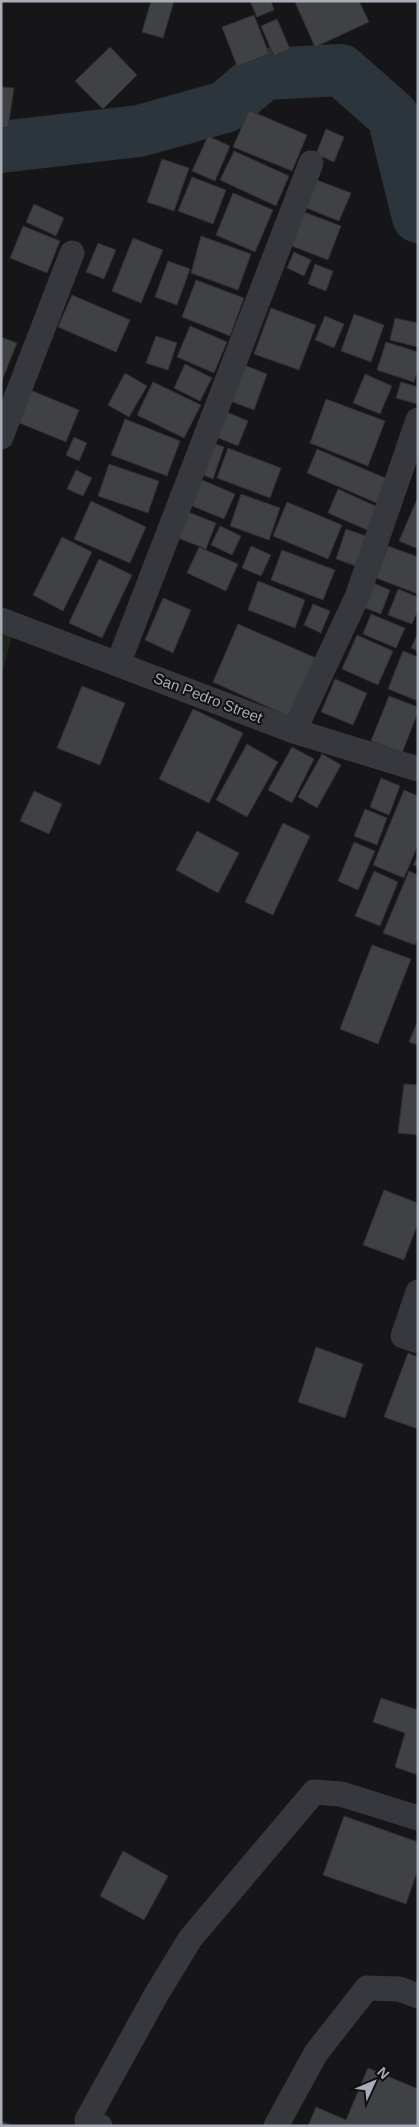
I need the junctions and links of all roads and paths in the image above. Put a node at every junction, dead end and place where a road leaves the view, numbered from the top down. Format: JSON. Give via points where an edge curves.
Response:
{"nodes":[{"id":1,"x":311,"y":163,"type":"dead end"},
{"id":2,"x":72,"y":253,"type":"dead end"},
{"id":3,"x":418,"y":420,"type":"edge"},
{"id":4,"x":1,"y":437,"type":"edge"},
{"id":5,"x":1,"y":620,"type":"edge"},
{"id":6,"x":118,"y":664,"type":"junction"},
{"id":7,"x":294,"y":731,"type":"junction"},
{"id":8,"x":416,"y":761,"type":"edge"},
{"id":9,"x":418,"y":1292,"type":"edge"},
{"id":10,"x":418,"y":1341,"type":"edge"},
{"id":11,"x":418,"y":1818,"type":"edge"},
{"id":12,"x":418,"y":1996,"type":"edge"},
{"id":13,"x":100,"y":2126,"type":"edge"},
{"id":14,"x":276,"y":2126,"type":"edge"}],
"edges":[{"from":1,"to":6,"type":"street"},
{"from":2,"to":4,"type":"street"},
{"from":3,"to":7,"type":"street","via":[[357,597]]},
{"from":5,"to":6,"type":"street","name":"San Pedro Street"},
{"from":6,"to":7,"type":"street","name":"San Pedro Street"},
{"from":7,"to":8,"type":"street","name":"San Pedro Street"},
{"from":9,"to":10,"type":"street","via":[[403,1336]]},
{"from":11,"to":13,"type":"street","via":[[341,1794],[314,1792],[190,1939],[87,2120]]},
{"from":12,"to":14,"type":"street","via":[[399,1990],[367,1988],[316,2053]]}]}
